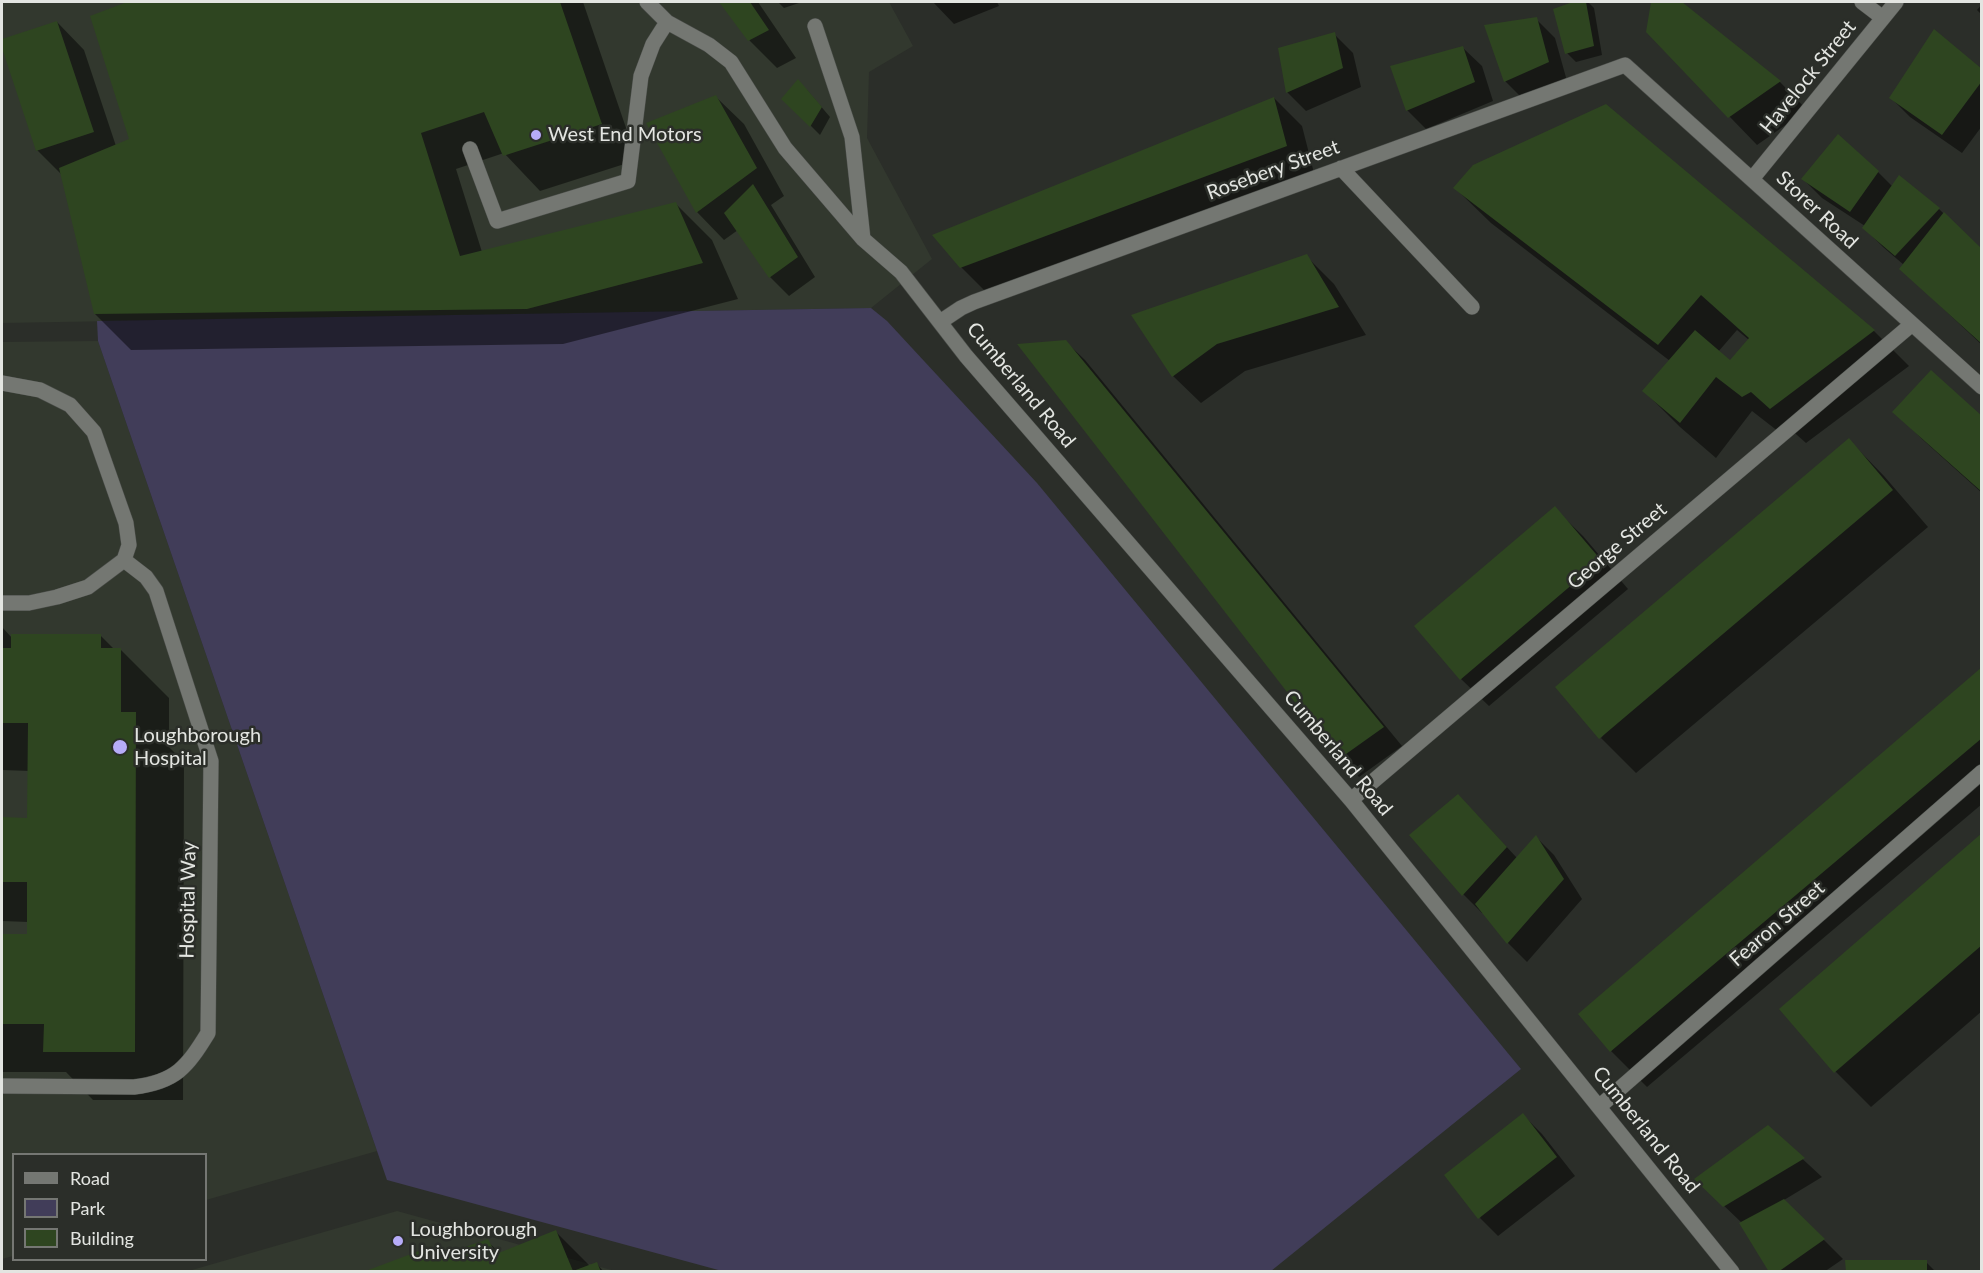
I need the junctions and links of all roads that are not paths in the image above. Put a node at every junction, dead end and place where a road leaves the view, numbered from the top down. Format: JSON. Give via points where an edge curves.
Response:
{"nodes":[{"id":1,"x":647,"y":2,"type":"edge"},
{"id":2,"x":1862,"y":2,"type":"edge"},
{"id":3,"x":1896,"y":2,"type":"edge"},
{"id":4,"x":1883,"y":18,"type":"junction"},
{"id":5,"x":667,"y":22,"type":"junction"},
{"id":6,"x":815,"y":26,"type":"dead end"},
{"id":7,"x":1625,"y":65,"type":"joint"},
{"id":8,"x":470,"y":149,"type":"dead end"},
{"id":9,"x":1341,"y":168,"type":"junction"},
{"id":10,"x":1752,"y":179,"type":"junction"},
{"id":11,"x":863,"y":239,"type":"junction"},
{"id":12,"x":1472,"y":307,"type":"dead end"},
{"id":13,"x":939,"y":322,"type":"junction"},
{"id":14,"x":1911,"y":325,"type":"junction"},
{"id":15,"x":2,"y":383,"type":"edge"},
{"id":16,"x":1982,"y":387,"type":"edge"},
{"id":17,"x":124,"y":560,"type":"junction"},
{"id":18,"x":2,"y":603,"type":"edge"},
{"id":19,"x":1982,"y":772,"type":"edge"},
{"id":20,"x":1351,"y":800,"type":"junction"},
{"id":21,"x":2,"y":1086,"type":"edge"},
{"id":22,"x":1600,"y":1106,"type":"junction"},
{"id":23,"x":1732,"y":1272,"type":"edge"}],
"edges":[{"from":1,"to":5,"type":"street","name":"Cumberland Road"},
{"from":2,"to":4,"type":"street"},
{"from":3,"to":4,"type":"street","name":"Havelock Street"},
{"from":4,"to":10,"type":"street","name":"Havelock Street"},
{"from":5,"to":8,"type":"street","via":[[653,44],[641,76],[628,181],[496,221]]},
{"from":5,"to":11,"type":"street","name":"Cumberland Road","via":[[731,62],[785,148]]},
{"from":6,"to":11,"type":"street","via":[[852,137]]},
{"from":7,"to":9,"type":"street","name":"Rosebery Street"},
{"from":7,"to":10,"type":"street","name":"Storer Road"},
{"from":9,"to":12,"type":"street"},
{"from":9,"to":13,"type":"street","name":"Rosebery Street","via":[[974,302]]},
{"from":10,"to":14,"type":"street","name":"Storer Road"},
{"from":11,"to":13,"type":"street","name":"Cumberland Road","via":[[901,272]]},
{"from":13,"to":20,"type":"street","name":"Cumberland Road"},
{"from":14,"to":16,"type":"street","name":"Storer Road"},
{"from":14,"to":20,"type":"street","name":"George Street"},
{"from":15,"to":17,"type":"street","via":[[40,390],[70,405],[93,432],[126,523],[129,545]]},
{"from":17,"to":18,"type":"street","via":[[88,587],[29,603]]},
{"from":17,"to":21,"type":"street","name":"Hospital Way","via":[[146,577],[156,591],[211,761],[208,1033],[192,1060],[155,1084]]},
{"from":19,"to":22,"type":"street","name":"Fearon Street"},
{"from":20,"to":22,"type":"street","name":"Cumberland Road"},
{"from":22,"to":23,"type":"street","name":"Cumberland Road"}]}
